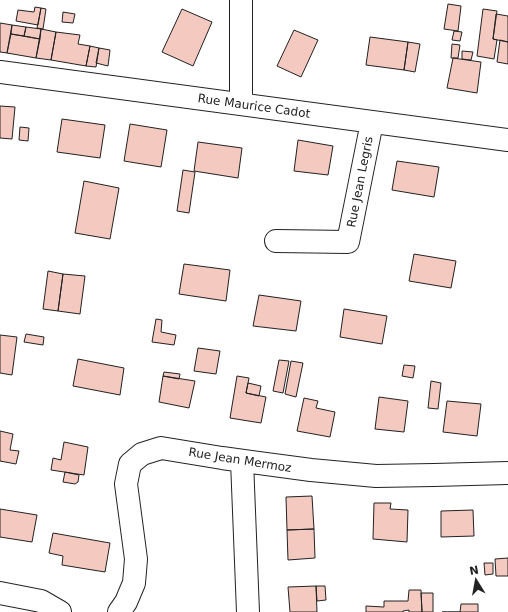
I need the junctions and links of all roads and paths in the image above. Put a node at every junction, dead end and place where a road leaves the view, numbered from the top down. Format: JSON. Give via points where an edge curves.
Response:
{"nodes":[{"id":1,"x":241,"y":0,"type":"edge"},
{"id":2,"x":0,"y":72,"type":"edge"},
{"id":3,"x":241,"y":104,"type":"junction"},
{"id":4,"x":372,"y":122,"type":"junction"},
{"id":5,"x":508,"y":140,"type":"edge"},
{"id":6,"x":276,"y":241,"type":"dead end"},
{"id":7,"x":242,"y":461,"type":"junction"},
{"id":8,"x":508,"y":473,"type":"edge"},
{"id":9,"x":0,"y":593,"type":"edge"},
{"id":10,"x":60,"y":612,"type":"edge"},
{"id":11,"x":119,"y":612,"type":"edge"},
{"id":12,"x":248,"y":612,"type":"edge"}],
"edges":[{"from":1,"to":3,"type":"street"},
{"from":2,"to":3,"type":"street","name":"Rue Maurice Cadot"},
{"from":3,"to":4,"type":"street","name":"Rue Maurice Cadot"},
{"from":4,"to":5,"type":"street","name":"Rue Maurice Cadot"},
{"from":4,"to":6,"type":"street","name":"Rue Jean Legris","via":[[348,242]]},
{"from":7,"to":8,"type":"street","name":"Rue Jean Mermoz","via":[[376,476]]},
{"from":7,"to":11,"type":"street","name":"Rue Jean Mermoz","via":[[161,448],[142,454],[130,464],[126,484],[136,559],[134,583]]},
{"from":7,"to":12,"type":"street"},
{"from":9,"to":10,"type":"street","via":[[41,601]]}]}
